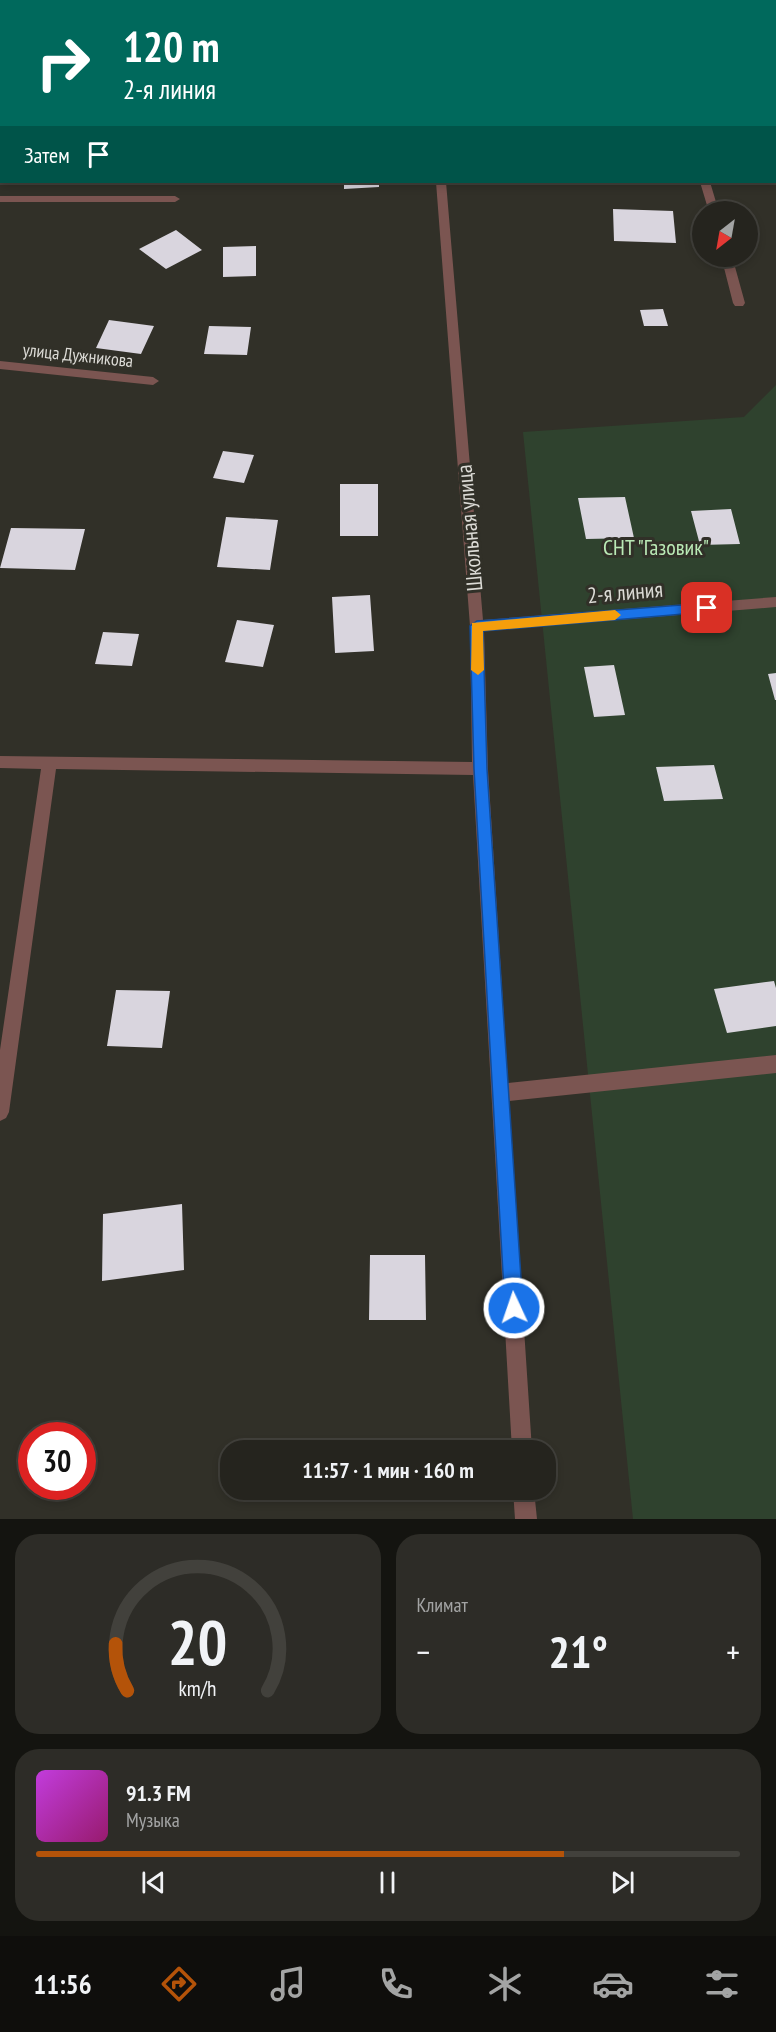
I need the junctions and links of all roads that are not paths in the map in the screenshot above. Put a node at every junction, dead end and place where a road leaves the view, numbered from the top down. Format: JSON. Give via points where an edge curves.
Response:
{"nodes":[{"id":1,"x":441,"y":183,"type":"edge"},
{"id":2,"x":705,"y":183,"type":"edge"},
{"id":3,"x":0,"y":199,"type":"edge"},
{"id":4,"x":175,"y":200,"type":"dead end"},
{"id":5,"x":711,"y":201,"type":"edge"},
{"id":6,"x":729,"y":267,"type":"edge"},
{"id":7,"x":739,"y":303,"type":"dead end"},
{"id":8,"x":0,"y":365,"type":"edge"},
{"id":9,"x":153,"y":381,"type":"dead end"},
{"id":10,"x":776,"y":602,"type":"edge"},
{"id":11,"x":477,"y":626,"type":"junction"},
{"id":12,"x":0,"y":762,"type":"edge"},
{"id":13,"x":49,"y":764,"type":"junction"},
{"id":14,"x":480,"y":769,"type":"junction"},
{"id":15,"x":776,"y":1064,"type":"edge"},
{"id":16,"x":502,"y":1093,"type":"junction"},
{"id":17,"x":0,"y":1112,"type":"edge"},
{"id":18,"x":521,"y":1440,"type":"edge"},
{"id":19,"x":525,"y":1500,"type":"edge"},
{"id":20,"x":526,"y":1519,"type":"edge"}],
"edges":[{"from":1,"to":11,"type":"street","name":"Школьная улица"},
{"from":2,"to":5,"type":"street"},
{"from":3,"to":4,"type":"street"},
{"from":6,"to":7,"type":"street"},
{"from":8,"to":9,"type":"street","name":"улица Дужникова"},
{"from":10,"to":11,"type":"street","name":"2-я линия"},
{"from":11,"to":14,"type":"street","name":"Школьная улица"},
{"from":12,"to":13,"type":"street"},
{"from":13,"to":14,"type":"street"},
{"from":13,"to":17,"type":"street"},
{"from":14,"to":16,"type":"street","name":"Школьная улица"},
{"from":15,"to":16,"type":"street"},
{"from":16,"to":18,"type":"street","name":"Школьная улица"},
{"from":19,"to":20,"type":"street"}]}
